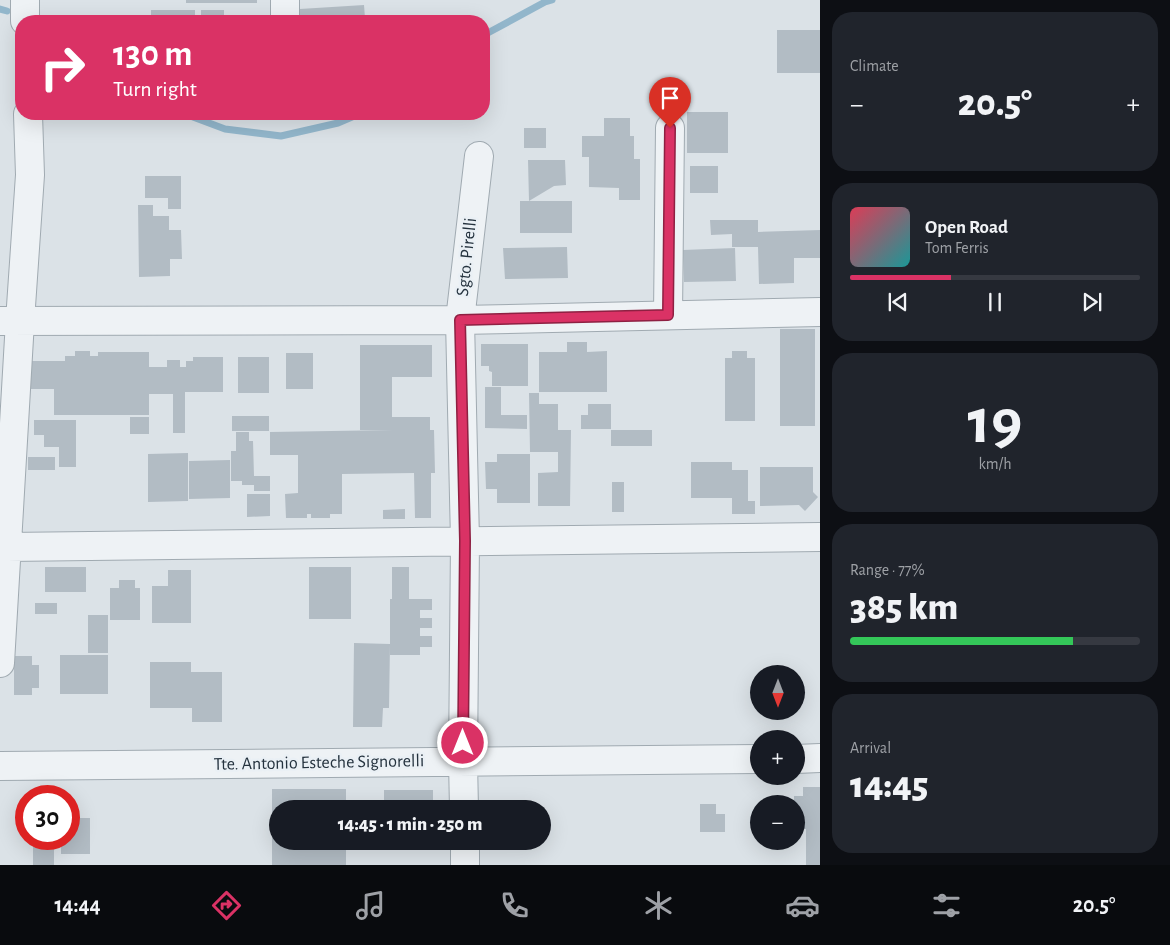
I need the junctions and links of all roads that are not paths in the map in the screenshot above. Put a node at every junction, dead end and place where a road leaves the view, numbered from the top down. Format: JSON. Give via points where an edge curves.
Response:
{"nodes":[{"id":1,"x":25,"y":0,"type":"edge"},
{"id":2,"x":285,"y":0,"type":"edge"},
{"id":3,"x":25,"y":15,"type":"edge"},
{"id":4,"x":285,"y":15,"type":"edge"},
{"id":5,"x":28,"y":120,"type":"edge"},
{"id":6,"x":670,"y":128,"type":"dead end"},
{"id":7,"x":479,"y":156,"type":"dead end"},
{"id":8,"x":820,"y":312,"type":"edge"},
{"id":9,"x":668,"y":315,"type":"junction"},
{"id":10,"x":460,"y":320,"type":"junction"},
{"id":11,"x":10,"y":321,"type":"edge"},
{"id":12,"x":820,"y":537,"type":"edge"},
{"id":13,"x":465,"y":541,"type":"junction"},
{"id":14,"x":7,"y":547,"type":"junction"},
{"id":15,"x":0,"y":664,"type":"edge"},
{"id":16,"x":820,"y":758,"type":"edge"},
{"id":17,"x":750,"y":759,"type":"edge"},
{"id":18,"x":805,"y":759,"type":"edge"},
{"id":19,"x":463,"y":761,"type":"junction"},
{"id":20,"x":0,"y":766,"type":"edge"},
{"id":21,"x":464,"y":800,"type":"edge"},
{"id":22,"x":465,"y":850,"type":"edge"},
{"id":23,"x":465,"y":865,"type":"edge"}],
"edges":[{"from":1,"to":3,"type":"street"},
{"from":2,"to":4,"type":"street"},
{"from":5,"to":11,"type":"street","via":[[30,175]]},
{"from":6,"to":9,"type":"street"},
{"from":7,"to":10,"type":"street","name":"Sgto. Pirelli"},
{"from":8,"to":9,"type":"street"},
{"from":9,"to":10,"type":"street"},
{"from":10,"to":11,"type":"street"},
{"from":10,"to":13,"type":"street","name":"Sgto. Pirelli"},
{"from":11,"to":14,"type":"street"},
{"from":12,"to":13,"type":"street"},
{"from":13,"to":14,"type":"street"},
{"from":13,"to":19,"type":"street","name":"Sgto. Pirelli"},
{"from":14,"to":15,"type":"street"},
{"from":16,"to":18,"type":"street"},
{"from":17,"to":19,"type":"street","name":"Tte. Antonio Esteche Signorelli"},
{"from":19,"to":20,"type":"street","name":"Tte. Antonio Esteche Signorelli"},
{"from":19,"to":21,"type":"street","name":"Sgto. Pirelli"},
{"from":22,"to":23,"type":"street"}]}
